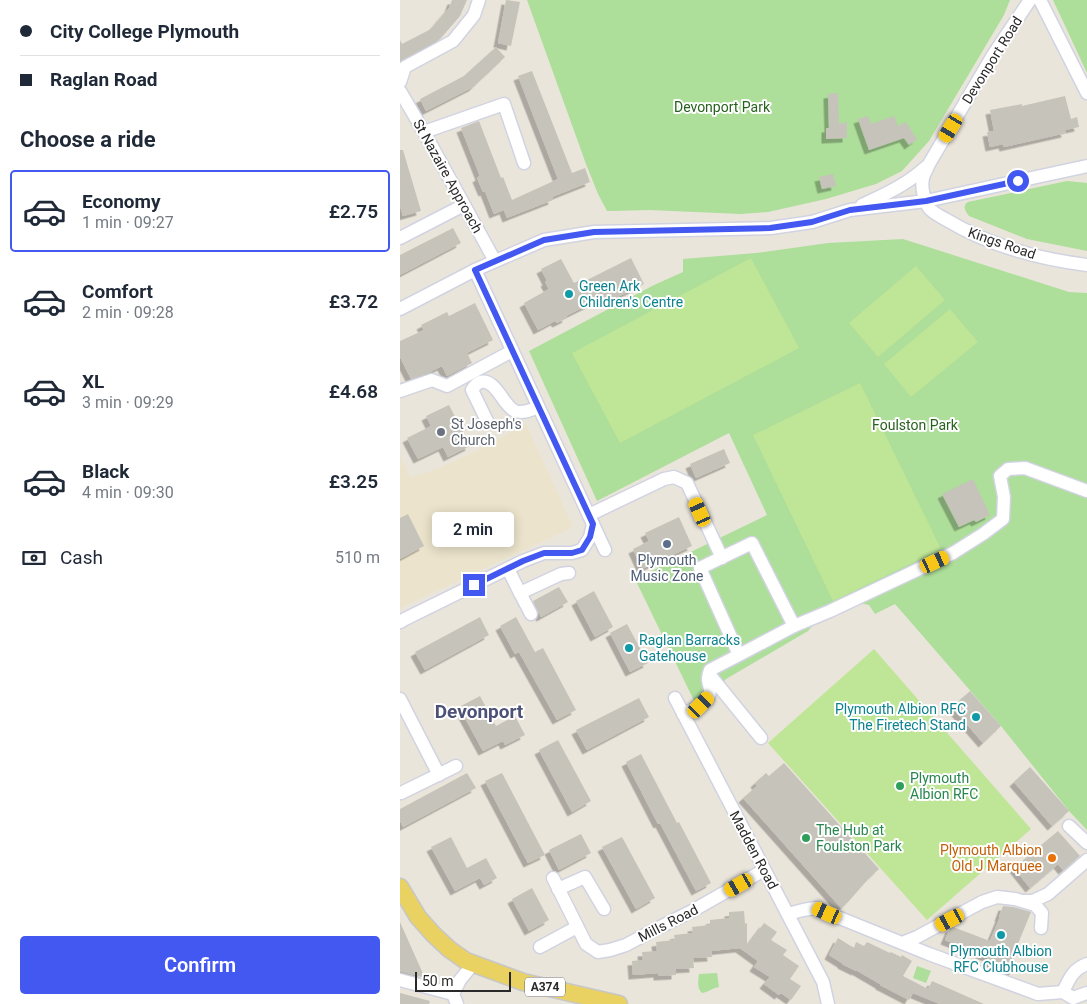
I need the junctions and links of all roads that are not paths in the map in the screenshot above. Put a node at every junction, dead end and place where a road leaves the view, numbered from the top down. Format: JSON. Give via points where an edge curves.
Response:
{"nodes":[{"id":1,"x":480,"y":0,"type":"edge"},
{"id":2,"x":1030,"y":0,"type":"edge"},
{"id":3,"x":1040,"y":0,"type":"edge"},
{"id":4,"x":400,"y":82,"type":"edge"},
{"id":5,"x":400,"y":90,"type":"edge"},
{"id":6,"x":1087,"y":93,"type":"edge"},
{"id":7,"x":424,"y":132,"type":"junction"},
{"id":8,"x":524,"y":163,"type":"dead end"},
{"id":9,"x":929,"y":164,"type":"junction"},
{"id":10,"x":1087,"y":166,"type":"edge"},
{"id":11,"x":926,"y":201,"type":"junction"},
{"id":12,"x":464,"y":205,"type":"junction"},
{"id":13,"x":850,"y":210,"type":"junction"},
{"id":14,"x":400,"y":238,"type":"edge"},
{"id":15,"x":495,"y":261,"type":"junction"},
{"id":16,"x":1087,"y":265,"type":"edge"},
{"id":17,"x":475,"y":270,"type":"junction"},
{"id":18,"x":400,"y":309,"type":"edge"},
{"id":19,"x":512,"y":351,"type":"junction"},
{"id":20,"x":400,"y":391,"type":"edge"},
{"id":21,"x":538,"y":407,"type":"junction"},
{"id":22,"x":488,"y":423,"type":"dead end"},
{"id":23,"x":1087,"y":491,"type":"edge"},
{"id":24,"x":591,"y":520,"type":"junction"},
{"id":25,"x":605,"y":550,"type":"dead end"},
{"id":26,"x":722,"y":558,"type":"junction"},
{"id":27,"x":508,"y":568,"type":"junction"},
{"id":28,"x":569,"y":573,"type":"dead end"},
{"id":29,"x":520,"y":593,"type":"junction"},
{"id":30,"x":531,"y":614,"type":"dead end"},
{"id":31,"x":400,"y":622,"type":"edge"},
{"id":32,"x":794,"y":626,"type":"junction"},
{"id":33,"x":739,"y":655,"type":"junction"},
{"id":34,"x":709,"y":674,"type":"junction"},
{"id":35,"x":675,"y":698,"type":"dead end"},
{"id":36,"x":400,"y":700,"type":"edge"},
{"id":37,"x":683,"y":714,"type":"junction"},
{"id":38,"x":761,"y":738,"type":"dead end"},
{"id":39,"x":456,"y":766,"type":"dead end"},
{"id":40,"x":439,"y":775,"type":"junction"},
{"id":41,"x":401,"y":793,"type":"edge"},
{"id":42,"x":1069,"y":826,"type":"dead end"},
{"id":43,"x":1087,"y":843,"type":"edge"},
{"id":44,"x":1087,"y":860,"type":"edge"},
{"id":45,"x":764,"y":870,"type":"junction"},
{"id":46,"x":400,"y":887,"type":"edge"},
{"id":47,"x":1021,"y":900,"type":"junction"},
{"id":48,"x":604,"y":909,"type":"dead end"},
{"id":49,"x":788,"y":914,"type":"junction"},
{"id":50,"x":577,"y":927,"type":"junction"},
{"id":51,"x":1041,"y":928,"type":"dead end"},
{"id":52,"x":902,"y":943,"type":"junction"},
{"id":53,"x":540,"y":947,"type":"dead end"},
{"id":54,"x":474,"y":963,"type":"junction"},
{"id":55,"x":1087,"y":964,"type":"edge"},
{"id":56,"x":400,"y":980,"type":"edge"},
{"id":57,"x":1087,"y":993,"type":"edge"},
{"id":58,"x":1070,"y":998,"type":"edge"},
{"id":59,"x":455,"y":999,"type":"edge"},
{"id":60,"x":619,"y":1004,"type":"edge"},
{"id":61,"x":828,"y":1004,"type":"edge"}],
"edges":[{"from":1,"to":4,"type":"street","via":[[474,15],[453,41],[405,67]]},
{"from":2,"to":9,"type":"street","name":"Devonport Road","via":[[993,55]]},
{"from":3,"to":6,"type":"street"},
{"from":5,"to":7,"type":"street","name":"St Nazaire Approach"},
{"from":7,"to":8,"type":"street","via":[[504,104]]},
{"from":7,"to":12,"type":"street","name":"St Nazaire Approach"},
{"from":9,"to":11,"type":"street","name":"Devonport Road","via":[[923,179]]},
{"from":9,"to":13,"type":"street","via":[[894,190]]},
{"from":10,"to":11,"type":"street"},
{"from":11,"to":13,"type":"street"},
{"from":11,"to":16,"type":"street","name":"Kings Road","via":[[931,210],[993,242],[1064,262]]},
{"from":12,"to":14,"type":"street"},
{"from":12,"to":15,"type":"street","name":"St Nazaire Approach"},
{"from":13,"to":15,"type":"street","via":[[812,222],[770,228],[594,232],[544,240]]},
{"from":15,"to":17,"type":"street"},
{"from":17,"to":18,"type":"street"},
{"from":17,"to":19,"type":"street"},
{"from":19,"to":20,"type":"street","via":[[447,386],[432,380]]},
{"from":19,"to":21,"type":"street"},
{"from":21,"to":22,"type":"street","via":[[525,412],[516,411],[510,408],[494,386],[481,382],[472,390]]},
{"from":21,"to":24,"type":"street"},
{"from":23,"to":32,"type":"street","via":[[1025,468],[1008,469],[1000,476],[1004,497],[1003,519],[983,534],[953,553]]},
{"from":24,"to":25,"type":"street"},
{"from":24,"to":26,"type":"street","via":[[664,479],[674,477],[687,483]]},
{"from":24,"to":27,"type":"street","via":[[590,537],[582,550],[544,553]]},
{"from":26,"to":32,"type":"street","via":[[752,543]]},
{"from":26,"to":33,"type":"street","via":[[700,568]]},
{"from":27,"to":29,"type":"street"},
{"from":27,"to":31,"type":"street"},
{"from":28,"to":29,"type":"street"},
{"from":29,"to":30,"type":"street"},
{"from":32,"to":33,"type":"street"},
{"from":33,"to":34,"type":"street","via":[[710,670]]},
{"from":34,"to":37,"type":"street","via":[[708,698]]},
{"from":34,"to":38,"type":"street"},
{"from":35,"to":37,"type":"street","name":"Madden Road"},
{"from":36,"to":40,"type":"street"},
{"from":37,"to":45,"type":"street","name":"Madden Road"},
{"from":39,"to":40,"type":"street"},
{"from":40,"to":41,"type":"street"},
{"from":42,"to":43,"type":"street"},
{"from":44,"to":47,"type":"street","via":[[1048,894],[1034,901]]},
{"from":45,"to":49,"type":"street","name":"Madden Road"},
{"from":45,"to":50,"type":"street","name":"Mills Road","via":[[692,911],[610,950],[598,952],[586,944]]},
{"from":46,"to":54,"type":"main road","number":"A374","via":[[418,918],[433,934],[457,955]]},
{"from":47,"to":51,"type":"street","via":[[1035,905],[1042,913]]},
{"from":47,"to":52,"type":"street","via":[[997,897],[982,902]]},
{"from":48,"to":50,"type":"street","name":"Mills Road","via":[[585,877],[556,884]]},
{"from":49,"to":52,"type":"street","via":[[815,908]]},
{"from":49,"to":61,"type":"street","name":"Madden Road","via":[[823,982]]},
{"from":50,"to":53,"type":"street"},
{"from":52,"to":58,"type":"street","via":[[1038,994]]},
{"from":54,"to":59,"type":"street","via":[[460,980]]},
{"from":54,"to":60,"type":"main road","number":"A374","via":[[523,982]]},
{"from":55,"to":58,"type":"street","via":[[1071,974]]},
{"from":56,"to":59,"type":"street"},
{"from":57,"to":58,"type":"street"}]}
